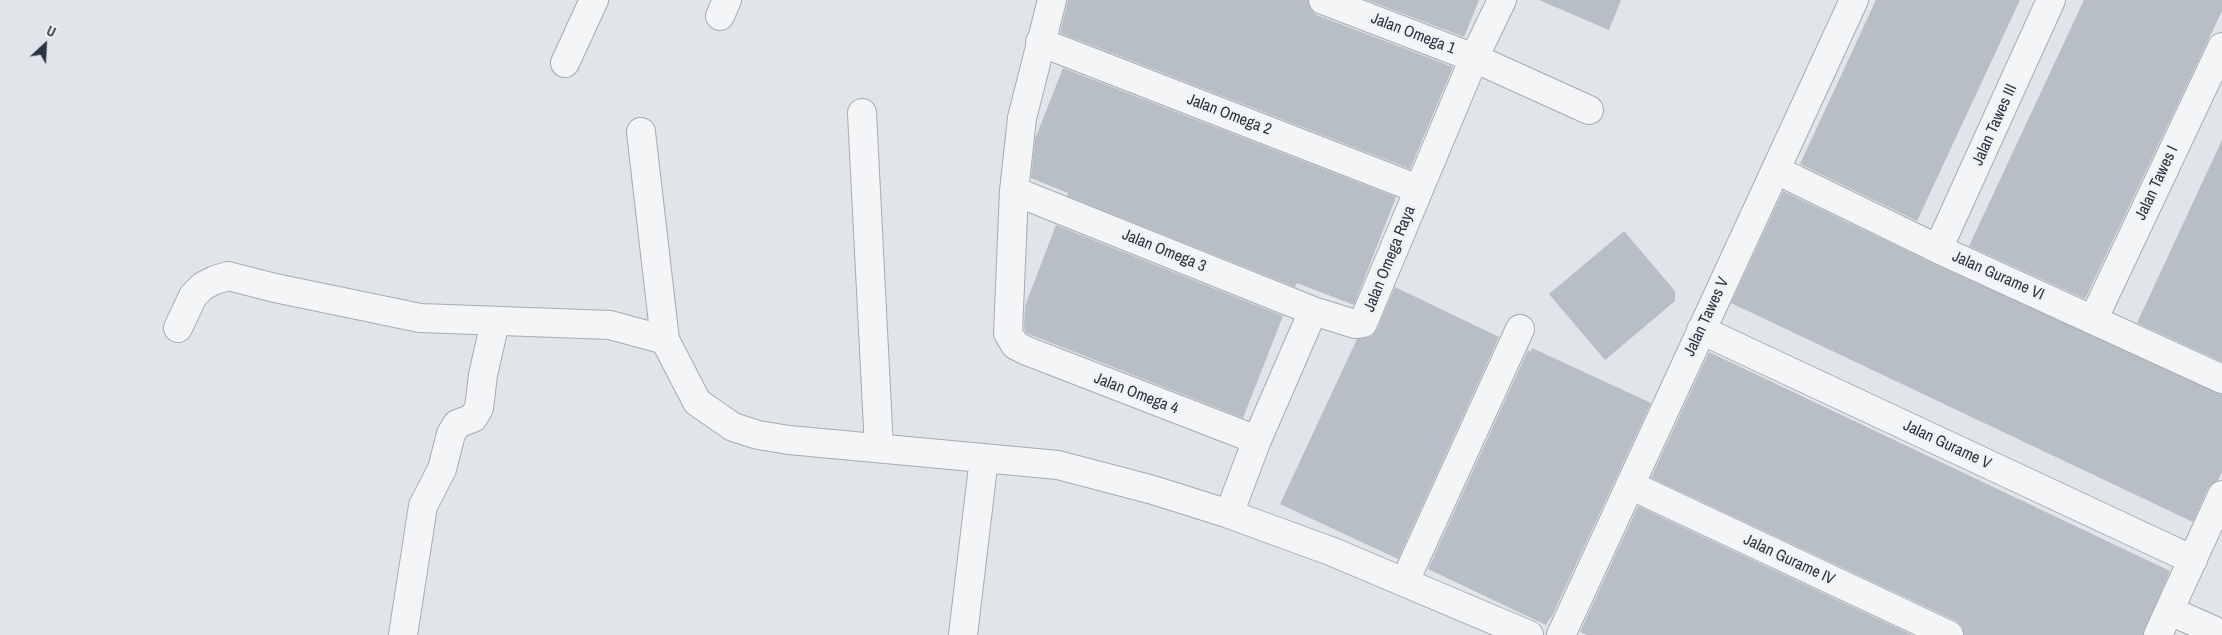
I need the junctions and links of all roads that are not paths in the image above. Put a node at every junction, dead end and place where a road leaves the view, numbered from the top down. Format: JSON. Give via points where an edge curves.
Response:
{"nodes":[{"id":1,"x":594,"y":0,"type":"edge"},
{"id":2,"x":1052,"y":0,"type":"edge"},
{"id":3,"x":1323,"y":0,"type":"edge"},
{"id":4,"x":1502,"y":0,"type":"edge"},
{"id":5,"x":1854,"y":0,"type":"edge"},
{"id":6,"x":2051,"y":0,"type":"edge"},
{"id":7,"x":1040,"y":42,"type":"junction"},
{"id":8,"x":2222,"y":47,"type":"edge"},
{"id":9,"x":1474,"y":58,"type":"junction"},
{"id":10,"x":565,"y":63,"type":"dead end"},
{"id":11,"x":1589,"y":110,"type":"dead end"},
{"id":12,"x":862,"y":113,"type":"dead end"},
{"id":13,"x":641,"y":132,"type":"dead end"},
{"id":14,"x":1776,"y":170,"type":"junction"},
{"id":15,"x":1418,"y":189,"type":"junction"},
{"id":16,"x":1014,"y":192,"type":"junction"},
{"id":17,"x":1938,"y":249,"type":"junction"},
{"id":18,"x":1313,"y":311,"type":"junction"},
{"id":19,"x":2093,"y":320,"type":"junction"},
{"id":20,"x":495,"y":322,"type":"junction"},
{"id":21,"x":178,"y":328,"type":"dead end"},
{"id":22,"x":1520,"y":329,"type":"dead end"},
{"id":23,"x":1701,"y":330,"type":"junction"},
{"id":24,"x":665,"y":340,"type":"junction"},
{"id":25,"x":2222,"y":379,"type":"edge"},
{"id":26,"x":1257,"y":440,"type":"junction"},
{"id":27,"x":879,"y":448,"type":"junction"},
{"id":28,"x":984,"y":458,"type":"junction"},
{"id":29,"x":1630,"y":485,"type":"junction"},
{"id":30,"x":2222,"y":495,"type":"edge"},
{"id":31,"x":1229,"y":514,"type":"junction"},
{"id":32,"x":2193,"y":560,"type":"junction"},
{"id":33,"x":1405,"y":581,"type":"junction"},
{"id":34,"x":2164,"y":623,"type":"edge"},
{"id":35,"x":2222,"y":634,"type":"edge"},
{"id":36,"x":404,"y":635,"type":"edge"},
{"id":37,"x":963,"y":635,"type":"edge"},
{"id":38,"x":1529,"y":635,"type":"edge"},
{"id":39,"x":1561,"y":635,"type":"edge"},
{"id":40,"x":1949,"y":635,"type":"edge"}],
"edges":[{"from":1,"to":10,"type":"street"},
{"from":2,"to":7,"type":"street"},
{"from":3,"to":9,"type":"street","name":"Jalan Omega 1"},
{"from":4,"to":9,"type":"street","name":"Jalan Omega Raya"},
{"from":5,"to":14,"type":"street","name":"Jalan Tawes V"},
{"from":6,"to":17,"type":"street","name":"Jalan Tawes III"},
{"from":7,"to":15,"type":"street","name":"Jalan Omega 2"},
{"from":7,"to":16,"type":"street","via":[[1022,118]]},
{"from":8,"to":19,"type":"street","name":"Jalan Tawes I"},
{"from":9,"to":11,"type":"street","name":"Jalan Omega 1"},
{"from":9,"to":15,"type":"street","name":"Jalan Omega Raya"},
{"from":12,"to":27,"type":"street"},
{"from":13,"to":24,"type":"street"},
{"from":14,"to":17,"type":"street","name":"Jalan Gurame VI"},
{"from":14,"to":23,"type":"street","name":"Jalan Tawes V"},
{"from":15,"to":18,"type":"street","name":"Jalan Omega Raya","via":[[1363,323],[1355,324]]},
{"from":16,"to":18,"type":"street","name":"Jalan Omega 3"},
{"from":16,"to":26,"type":"street","name":"Jalan Omega 4","via":[[1008,333],[1015,345]]},
{"from":17,"to":19,"type":"street","name":"Jalan Gurame VI"},
{"from":18,"to":26,"type":"street"},
{"from":19,"to":25,"type":"street","name":"Jalan Gurame VI"},
{"from":20,"to":21,"type":"street","via":[[420,318],[228,276],[203,286],[193,296]]},
{"from":20,"to":24,"type":"street","via":[[610,325]]},
{"from":20,"to":36,"type":"street","via":[[479,408],[473,418],[457,424],[451,434],[442,469],[423,506]]},
{"from":22,"to":33,"type":"street"},
{"from":23,"to":29,"type":"street","name":"Jalan Tawes V"},
{"from":23,"to":32,"type":"street","name":"Jalan Gurame V"},
{"from":24,"to":27,"type":"street","via":[[697,402],[733,427],[789,440]]},
{"from":26,"to":31,"type":"street"},
{"from":27,"to":28,"type":"street"},
{"from":28,"to":31,"type":"street","via":[[1058,465]]},
{"from":28,"to":37,"type":"street"},
{"from":29,"to":39,"type":"street","name":"Jalan Tawes V"},
{"from":29,"to":40,"type":"street","name":"Jalan Gurame IV"},
{"from":30,"to":32,"type":"street"},
{"from":31,"to":33,"type":"street"},
{"from":32,"to":34,"type":"street"},
{"from":33,"to":38,"type":"street"},
{"from":34,"to":35,"type":"street"}]}
